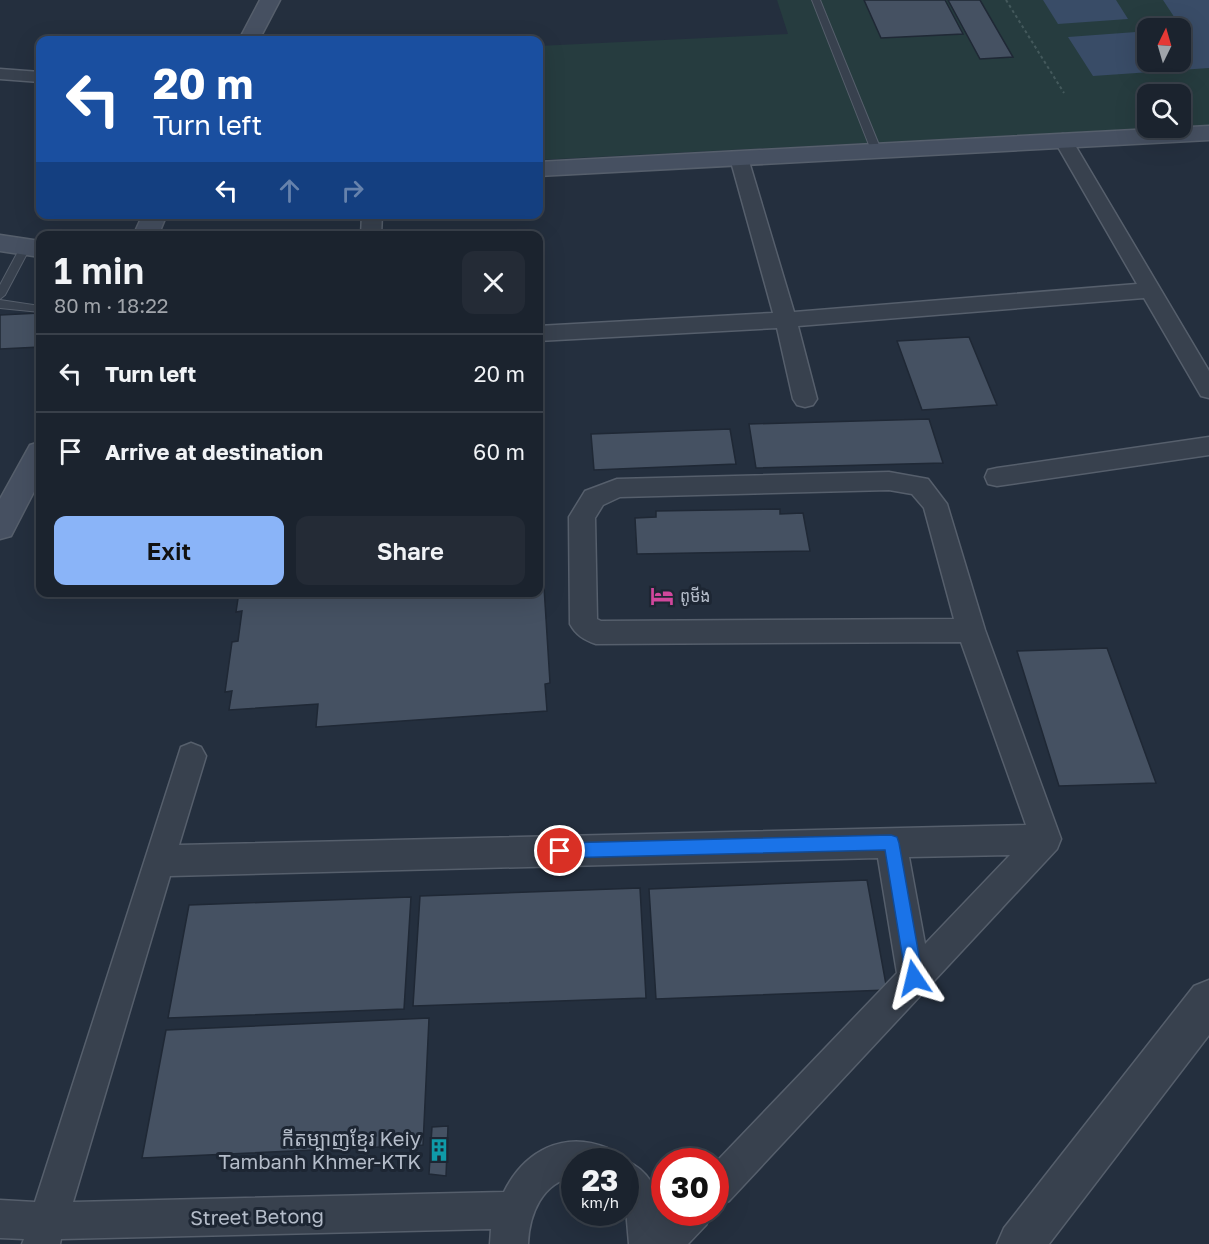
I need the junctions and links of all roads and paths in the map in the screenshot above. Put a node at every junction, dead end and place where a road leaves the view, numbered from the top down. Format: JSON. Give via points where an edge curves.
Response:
{"nodes":[{"id":1,"x":270,"y":0,"type":"edge"},
{"id":2,"x":816,"y":0,"type":"edge"},
{"id":3,"x":1006,"y":0,"type":"edge"},
{"id":4,"x":251,"y":36,"type":"edge"},
{"id":5,"x":0,"y":75,"type":"edge"},
{"id":6,"x":36,"y":77,"type":"edge"},
{"id":7,"x":1064,"y":93,"type":"dead end"},
{"id":8,"x":1209,"y":133,"type":"edge"},
{"id":9,"x":1063,"y":140,"type":"junction"},
{"id":10,"x":876,"y":150,"type":"junction"},
{"id":11,"x":739,"y":158,"type":"junction"},
{"id":12,"x":543,"y":169,"type":"edge"},
{"id":13,"x":0,"y":243,"type":"edge"},
{"id":14,"x":33,"y":248,"type":"edge"},
{"id":15,"x":1151,"y":290,"type":"junction"},
{"id":16,"x":0,"y":295,"type":"edge"},
{"id":17,"x":0,"y":304,"type":"edge"},
{"id":18,"x":36,"y":308,"type":"edge"},
{"id":19,"x":786,"y":320,"type":"junction"},
{"id":20,"x":543,"y":334,"type":"edge"},
{"id":21,"x":1208,"y":388,"type":"edge"},
{"id":22,"x":805,"y":399,"type":"dead end"},
{"id":23,"x":1209,"y":446,"type":"edge"},
{"id":24,"x":36,"y":460,"type":"edge"},
{"id":25,"x":997,"y":477,"type":"dead end"},
{"id":26,"x":0,"y":527,"type":"edge"},
{"id":27,"x":971,"y":630,"type":"junction"},
{"id":28,"x":191,"y":756,"type":"dead end"},
{"id":29,"x":1046,"y":839,"type":"junction"},
{"id":30,"x":891,"y":843,"type":"junction"},
{"id":31,"x":158,"y":861,"type":"junction"},
{"id":32,"x":914,"y":978,"type":"junction"},
{"id":33,"x":1209,"y":1001,"type":"edge"},
{"id":34,"x":561,"y":1162,"type":"edge"},
{"id":35,"x":729,"y":1174,"type":"edge"},
{"id":36,"x":639,"y":1198,"type":"edge"},
{"id":37,"x":0,"y":1219,"type":"edge"},
{"id":38,"x":679,"y":1226,"type":"edge"},
{"id":39,"x":512,"y":1227,"type":"edge"},
{"id":40,"x":45,"y":1232,"type":"edge"},
{"id":41,"x":648,"y":1244,"type":"edge"},
{"id":42,"x":662,"y":1244,"type":"edge"},
{"id":43,"x":1020,"y":1244,"type":"edge"}],
"edges":[{"from":1,"to":4,"type":"main road"},
{"from":2,"to":10,"type":"lane"},
{"from":3,"to":7,"type":"path"},
{"from":5,"to":6,"type":"street"},
{"from":8,"to":9,"type":"main road"},
{"from":9,"to":10,"type":"main road"},
{"from":9,"to":15,"type":"street"},
{"from":10,"to":11,"type":"main road"},
{"from":11,"to":12,"type":"main road"},
{"from":11,"to":19,"type":"street"},
{"from":13,"to":14,"type":"main road"},
{"from":14,"to":16,"type":"lane"},
{"from":15,"to":19,"type":"street"},
{"from":15,"to":21,"type":"street"},
{"from":17,"to":18,"type":"lane"},
{"from":19,"to":20,"type":"street"},
{"from":19,"to":22,"type":"street"},
{"from":23,"to":25,"type":"street"},
{"from":24,"to":26,"type":"main road"},
{"from":27,"to":27,"type":"street","via":[[935,504],[919,486],[889,481],[617,488],[594,498],[582,517],[584,624],[596,633]]},
{"from":27,"to":29,"type":"street"},
{"from":28,"to":31,"type":"street"},
{"from":29,"to":30,"type":"street"},
{"from":29,"to":32,"type":"street"},
{"from":30,"to":31,"type":"street"},
{"from":30,"to":32,"type":"street"},
{"from":31,"to":40,"type":"street"},
{"from":32,"to":35,"type":"street"},
{"from":33,"to":43,"type":"street"},
{"from":34,"to":39,"type":"street","via":[[544,1169],[526,1187]]},
{"from":36,"to":41,"type":"street","via":[[649,1233]]},
{"from":37,"to":40,"type":"street","name":"Street Betong"},
{"from":38,"to":42,"type":"street"},
{"from":39,"to":40,"type":"street","name":"Street Betong"}]}
